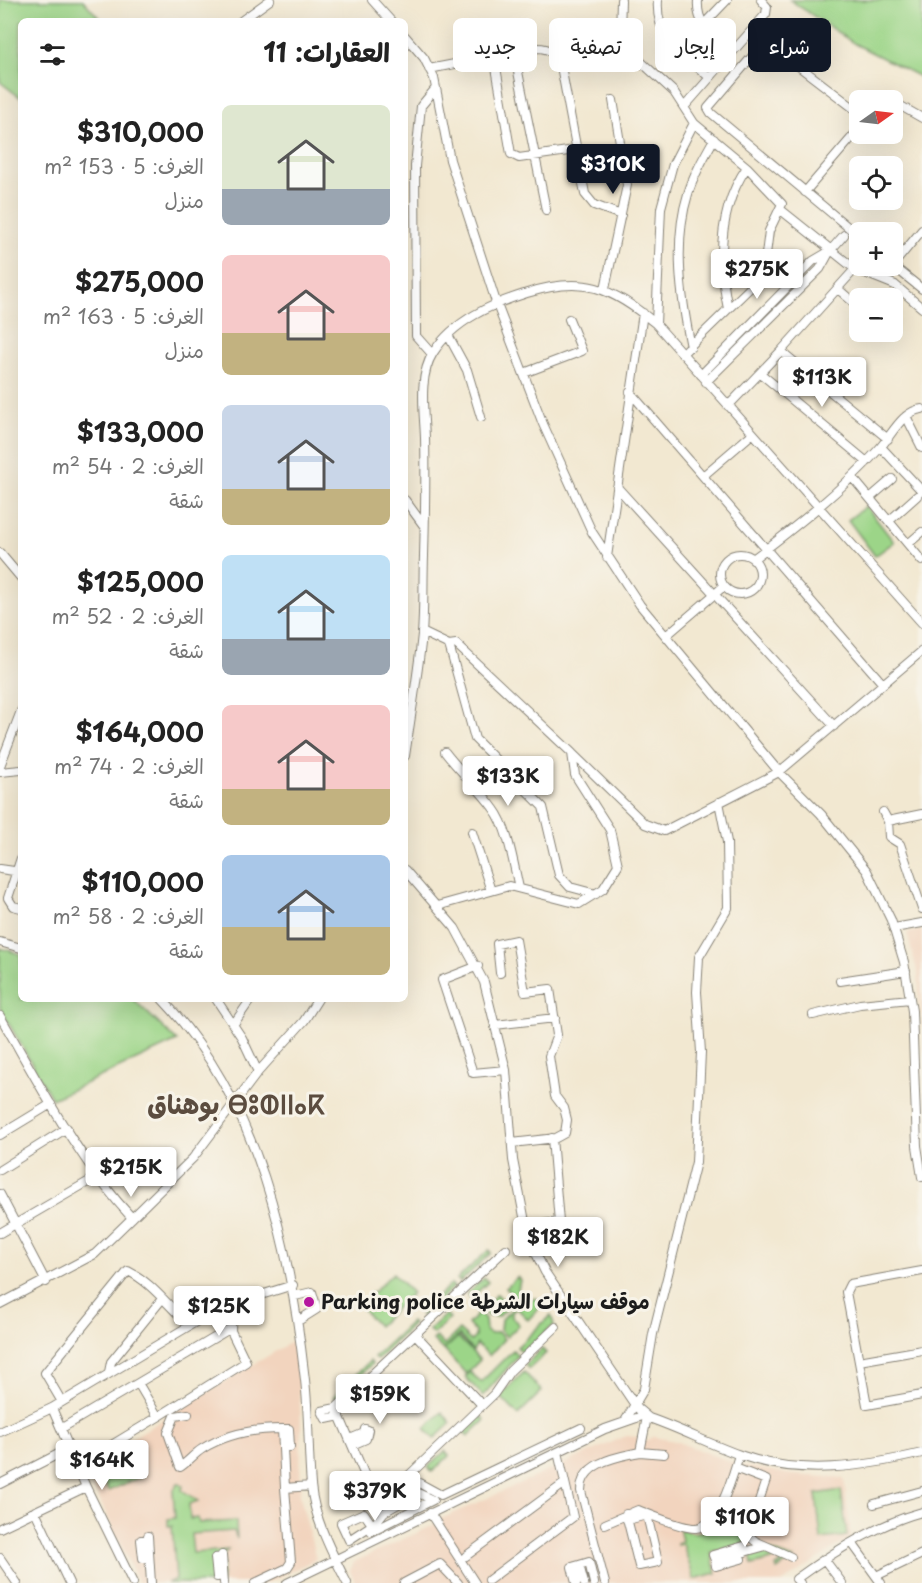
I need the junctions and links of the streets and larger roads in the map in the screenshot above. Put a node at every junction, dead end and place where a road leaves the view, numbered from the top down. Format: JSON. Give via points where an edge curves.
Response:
{"nodes":[{"id":1,"x":270,"y":0,"type":"edge"},
{"id":2,"x":372,"y":0,"type":"edge"},
{"id":3,"x":621,"y":0,"type":"edge"},
{"id":4,"x":658,"y":0,"type":"edge"},
{"id":5,"x":698,"y":0,"type":"edge"},
{"id":6,"x":727,"y":0,"type":"edge"},
{"id":7,"x":761,"y":0,"type":"edge"},
{"id":8,"x":245,"y":18,"type":"edge"},
{"id":9,"x":388,"y":18,"type":"edge"},
{"id":10,"x":699,"y":18,"type":"edge"},
{"id":11,"x":710,"y":18,"type":"edge"},
{"id":12,"x":408,"y":40,"type":"edge"},
{"id":13,"x":736,"y":47,"type":"edge"},
{"id":14,"x":537,"y":49,"type":"edge"},
{"id":15,"x":453,"y":64,"type":"edge"},
{"id":16,"x":429,"y":69,"type":"junction"},
{"id":17,"x":497,"y":72,"type":"edge"},
{"id":18,"x":518,"y":72,"type":"edge"},
{"id":19,"x":713,"y":72,"type":"edge"},
{"id":20,"x":709,"y":77,"type":"junction"},
{"id":21,"x":436,"y":88,"type":"junction"},
{"id":22,"x":613,"y":100,"type":"dead end"},
{"id":23,"x":849,"y":105,"type":"edge"},
{"id":24,"x":684,"y":106,"type":"junction"},
{"id":25,"x":903,"y":107,"type":"edge"},
{"id":26,"x":922,"y":118,"type":"edge"},
{"id":27,"x":694,"y":123,"type":"junction"},
{"id":28,"x":714,"y":139,"type":"junction"},
{"id":29,"x":849,"y":141,"type":"edge"},
{"id":30,"x":575,"y":150,"type":"junction"},
{"id":31,"x":534,"y":156,"type":"junction"},
{"id":32,"x":747,"y":167,"type":"junction"},
{"id":33,"x":805,"y":192,"type":"junction"},
{"id":34,"x":546,"y":210,"type":"dead end"},
{"id":35,"x":781,"y":210,"type":"junction"},
{"id":36,"x":621,"y":215,"type":"junction"},
{"id":37,"x":922,"y":230,"type":"edge"},
{"id":38,"x":847,"y":231,"type":"joint"},
{"id":39,"x":830,"y":251,"type":"junction"},
{"id":40,"x":903,"y":253,"type":"edge"},
{"id":41,"x":849,"y":265,"type":"edge"},
{"id":42,"x":903,"y":273,"type":"edge"},
{"id":43,"x":849,"y":276,"type":"edge"},
{"id":44,"x":873,"y":276,"type":"edge"},
{"id":45,"x":604,"y":289,"type":"junction"},
{"id":46,"x":838,"y":289,"type":"junction"},
{"id":47,"x":922,"y":289,"type":"edge"},
{"id":48,"x":849,"y":298,"type":"edge"},
{"id":49,"x":496,"y":302,"type":"junction"},
{"id":50,"x":922,"y":308,"type":"edge"},
{"id":51,"x":728,"y":309,"type":"junction"},
{"id":52,"x":643,"y":314,"type":"junction"},
{"id":53,"x":569,"y":319,"type":"dead end"},
{"id":54,"x":656,"y":324,"type":"junction"},
{"id":55,"x":448,"y":335,"type":"junction"},
{"id":56,"x":691,"y":347,"type":"junction"},
{"id":57,"x":781,"y":351,"type":"junction"},
{"id":58,"x":432,"y":354,"type":"junction"},
{"id":59,"x":682,"y":354,"type":"junction"},
{"id":60,"x":760,"y":373,"type":"junction"},
{"id":61,"x":524,"y":374,"type":"junction"},
{"id":62,"x":704,"y":378,"type":"junction"},
{"id":63,"x":630,"y":392,"type":"junction"},
{"id":64,"x":728,"y":406,"type":"junction"},
{"id":65,"x":922,"y":409,"type":"edge"},
{"id":66,"x":906,"y":416,"type":"junction"},
{"id":67,"x":482,"y":417,"type":"dead end"},
{"id":68,"x":752,"y":434,"type":"junction"},
{"id":69,"x":888,"y":439,"type":"junction"},
{"id":70,"x":881,"y":447,"type":"junction"},
{"id":71,"x":922,"y":448,"type":"edge"},
{"id":72,"x":867,"y":462,"type":"junction"},
{"id":73,"x":703,"y":476,"type":"junction"},
{"id":74,"x":852,"y":477,"type":"junction"},
{"id":75,"x":892,"y":479,"type":"dead end"},
{"id":76,"x":617,"y":487,"type":"junction"},
{"id":77,"x":920,"y":494,"type":"edge"},
{"id":78,"x":870,"y":498,"type":"junction"},
{"id":79,"x":408,"y":504,"type":"edge"},
{"id":80,"x":819,"y":508,"type":"junction"},
{"id":81,"x":889,"y":520,"type":"junction"},
{"id":82,"x":424,"y":526,"type":"junction"},
{"id":83,"x":922,"y":532,"type":"edge"},
{"id":84,"x":908,"y":544,"type":"junction"},
{"id":85,"x":767,"y":548,"type":"junction"},
{"id":86,"x":0,"y":553,"type":"edge"},
{"id":87,"x":607,"y":557,"type":"junction"},
{"id":88,"x":753,"y":559,"type":"junction"},
{"id":89,"x":922,"y":561,"type":"edge"},
{"id":90,"x":18,"y":574,"type":"edge"},
{"id":91,"x":724,"y":586,"type":"junction"},
{"id":92,"x":715,"y":593,"type":"junction"},
{"id":93,"x":922,"y":623,"type":"edge"},
{"id":94,"x":422,"y":632,"type":"junction"},
{"id":95,"x":667,"y":635,"type":"junction"},
{"id":96,"x":449,"y":645,"type":"junction"},
{"id":97,"x":922,"y":651,"type":"edge"},
{"id":98,"x":884,"y":684,"type":"junction"},
{"id":99,"x":18,"y":719,"type":"edge"},
{"id":100,"x":834,"y":726,"type":"junction"},
{"id":101,"x":408,"y":734,"type":"edge"},
{"id":102,"x":445,"y":752,"type":"dead end"},
{"id":103,"x":572,"y":753,"type":"junction"},
{"id":104,"x":500,"y":765,"type":"junction"},
{"id":105,"x":0,"y":766,"type":"edge"},
{"id":106,"x":18,"y":770,"type":"edge"},
{"id":107,"x":0,"y":772,"type":"edge"},
{"id":108,"x":779,"y":772,"type":"junction"},
{"id":109,"x":462,"y":775,"type":"junction"},
{"id":110,"x":719,"y":802,"type":"junction"},
{"id":111,"x":883,"y":812,"type":"dead end"},
{"id":112,"x":922,"y":814,"type":"edge"},
{"id":113,"x":888,"y":821,"type":"junction"},
{"id":114,"x":472,"y":832,"type":"dead end"},
{"id":115,"x":0,"y":869,"type":"edge"},
{"id":116,"x":18,"y":872,"type":"edge"},
{"id":117,"x":408,"y":873,"type":"edge"},
{"id":118,"x":519,"y":888,"type":"junction"},
{"id":119,"x":491,"y":891,"type":"junction"},
{"id":120,"x":596,"y":894,"type":"junction"},
{"id":121,"x":437,"y":906,"type":"junction"},
{"id":122,"x":18,"y":907,"type":"edge"},
{"id":123,"x":922,"y":909,"type":"edge"},
{"id":124,"x":922,"y":923,"type":"edge"},
{"id":125,"x":894,"y":928,"type":"junction"},
{"id":126,"x":0,"y":942,"type":"edge"},
{"id":127,"x":18,"y":947,"type":"edge"},
{"id":128,"x":478,"y":966,"type":"junction"},
{"id":129,"x":906,"y":971,"type":"junction"},
{"id":130,"x":500,"y":973,"type":"dead end"},
{"id":131,"x":840,"y":981,"type":"dead end"},
{"id":132,"x":910,"y":999,"type":"junction"},
{"id":133,"x":164,"y":1002,"type":"edge"},
{"id":134,"x":218,"y":1002,"type":"edge"},
{"id":135,"x":249,"y":1002,"type":"edge"},
{"id":136,"x":316,"y":1002,"type":"edge"},
{"id":137,"x":813,"y":1015,"type":"dead end"},
{"id":138,"x":0,"y":1016,"type":"edge"},
{"id":139,"x":555,"y":1018,"type":"junction"},
{"id":140,"x":233,"y":1025,"type":"junction"},
{"id":141,"x":495,"y":1025,"type":"junction"},
{"id":142,"x":918,"y":1052,"type":"edge"},
{"id":143,"x":506,"y":1070,"type":"junction"},
{"id":144,"x":258,"y":1072,"type":"junction"},
{"id":145,"x":918,"y":1096,"type":"edge"},
{"id":146,"x":51,"y":1104,"type":"junction"},
{"id":147,"x":236,"y":1105,"type":"junction"},
{"id":148,"x":67,"y":1128,"type":"junction"},
{"id":149,"x":919,"y":1134,"type":"edge"},
{"id":150,"x":0,"y":1135,"type":"edge"},
{"id":151,"x":552,"y":1138,"type":"junction"},
{"id":152,"x":512,"y":1143,"type":"junction"},
{"id":153,"x":0,"y":1170,"type":"edge"},
{"id":154,"x":98,"y":1176,"type":"junction"},
{"id":155,"x":922,"y":1177,"type":"edge"},
{"id":156,"x":0,"y":1194,"type":"edge"},
{"id":157,"x":132,"y":1218,"type":"junction"},
{"id":158,"x":16,"y":1224,"type":"junction"},
{"id":159,"x":525,"y":1226,"type":"junction"},
{"id":160,"x":0,"y":1233,"type":"edge"},
{"id":161,"x":506,"y":1249,"type":"dead end"},
{"id":162,"x":922,"y":1271,"type":"edge"},
{"id":163,"x":46,"y":1282,"type":"junction"},
{"id":164,"x":293,"y":1285,"type":"junction"},
{"id":165,"x":295,"y":1296,"type":"junction"},
{"id":166,"x":162,"y":1299,"type":"junction"},
{"id":167,"x":0,"y":1304,"type":"edge"},
{"id":168,"x":232,"y":1304,"type":"junction"},
{"id":169,"x":298,"y":1321,"type":"junction"},
{"id":170,"x":190,"y":1325,"type":"junction"},
{"id":171,"x":556,"y":1327,"type":"dead end"},
{"id":172,"x":231,"y":1328,"type":"junction"},
{"id":173,"x":415,"y":1334,"type":"junction"},
{"id":174,"x":922,"y":1350,"type":"edge"},
{"id":175,"x":859,"y":1361,"type":"junction"},
{"id":176,"x":109,"y":1372,"type":"junction"},
{"id":177,"x":138,"y":1383,"type":"junction"},
{"id":178,"x":922,"y":1395,"type":"edge"},
{"id":179,"x":62,"y":1402,"type":"junction"},
{"id":180,"x":634,"y":1403,"type":"junction"},
{"id":181,"x":482,"y":1405,"type":"junction"},
{"id":182,"x":52,"y":1408,"type":"junction"},
{"id":183,"x":188,"y":1414,"type":"dead end"},
{"id":184,"x":646,"y":1416,"type":"junction"},
{"id":185,"x":158,"y":1417,"type":"junction"},
{"id":186,"x":625,"y":1421,"type":"junction"},
{"id":187,"x":62,"y":1428,"type":"junction"},
{"id":188,"x":581,"y":1428,"type":"dead end"},
{"id":189,"x":0,"y":1432,"type":"edge"},
{"id":190,"x":70,"y":1448,"type":"junction"},
{"id":191,"x":558,"y":1452,"type":"junction"},
{"id":192,"x":640,"y":1452,"type":"junction"},
{"id":193,"x":922,"y":1453,"type":"edge"},
{"id":194,"x":664,"y":1454,"type":"dead end"},
{"id":195,"x":740,"y":1455,"type":"junction"},
{"id":196,"x":77,"y":1466,"type":"junction"},
{"id":197,"x":735,"y":1468,"type":"junction"},
{"id":198,"x":408,"y":1477,"type":"junction"},
{"id":199,"x":565,"y":1483,"type":"junction"},
{"id":200,"x":0,"y":1484,"type":"edge"},
{"id":201,"x":311,"y":1486,"type":"junction"},
{"id":202,"x":86,"y":1487,"type":"junction"},
{"id":203,"x":285,"y":1488,"type":"junction"},
{"id":204,"x":922,"y":1491,"type":"edge"},
{"id":205,"x":433,"y":1500,"type":"junction"},
{"id":206,"x":380,"y":1503,"type":"junction"},
{"id":207,"x":758,"y":1504,"type":"dead end"},
{"id":208,"x":874,"y":1504,"type":"dead end"},
{"id":209,"x":445,"y":1507,"type":"junction"},
{"id":210,"x":719,"y":1509,"type":"junction"},
{"id":211,"x":36,"y":1511,"type":"junction"},
{"id":212,"x":384,"y":1512,"type":"junction"},
{"id":213,"x":922,"y":1512,"type":"edge"},
{"id":214,"x":430,"y":1514,"type":"junction"},
{"id":215,"x":648,"y":1515,"type":"junction"},
{"id":216,"x":627,"y":1517,"type":"junction"},
{"id":217,"x":388,"y":1522,"type":"junction"},
{"id":218,"x":604,"y":1524,"type":"dead end"},
{"id":219,"x":0,"y":1527,"type":"edge"},
{"id":220,"x":373,"y":1528,"type":"junction"},
{"id":221,"x":393,"y":1531,"type":"junction"},
{"id":222,"x":148,"y":1538,"type":"dead end"},
{"id":223,"x":375,"y":1540,"type":"junction"},
{"id":224,"x":755,"y":1540,"type":"junction"},
{"id":225,"x":852,"y":1543,"type":"junction"},
{"id":226,"x":766,"y":1546,"type":"junction"},
{"id":227,"x":745,"y":1552,"type":"junction"},
{"id":228,"x":922,"y":1554,"type":"edge"},
{"id":229,"x":222,"y":1556,"type":"dead end"},
{"id":230,"x":466,"y":1556,"type":"dead end"},
{"id":231,"x":791,"y":1557,"type":"dead end"},
{"id":232,"x":0,"y":1558,"type":"edge"},
{"id":233,"x":824,"y":1559,"type":"junction"},
{"id":234,"x":335,"y":1560,"type":"junction"},
{"id":235,"x":715,"y":1560,"type":"dead end"},
{"id":236,"x":579,"y":1565,"type":"junction"},
{"id":237,"x":223,"y":1580,"type":"edge"},
{"id":238,"x":489,"y":1580,"type":"dead end"},
{"id":239,"x":879,"y":1580,"type":"edge"},
{"id":240,"x":17,"y":1583,"type":"edge"},
{"id":241,"x":69,"y":1583,"type":"edge"},
{"id":242,"x":134,"y":1583,"type":"edge"},
{"id":243,"x":151,"y":1583,"type":"edge"},
{"id":244,"x":255,"y":1583,"type":"edge"},
{"id":245,"x":287,"y":1583,"type":"edge"},
{"id":246,"x":347,"y":1583,"type":"edge"},
{"id":247,"x":404,"y":1583,"type":"edge"},
{"id":248,"x":458,"y":1583,"type":"edge"},
{"id":249,"x":475,"y":1583,"type":"edge"},
{"id":250,"x":576,"y":1583,"type":"edge"},
{"id":251,"x":584,"y":1583,"type":"edge"},
{"id":252,"x":594,"y":1583,"type":"edge"},
{"id":253,"x":605,"y":1583,"type":"edge"},
{"id":254,"x":800,"y":1583,"type":"edge"},
{"id":255,"x":842,"y":1583,"type":"edge"}],
"edges":[{"from":1,"to":8,"type":"street"},
{"from":2,"to":9,"type":"street"},
{"from":3,"to":24,"type":"street","via":[[620,33],[626,48]]},
{"from":4,"to":20,"type":"street","via":[[657,19],[663,33]]},
{"from":5,"to":10,"type":"street"},
{"from":6,"to":11,"type":"street"},
{"from":7,"to":13,"type":"street","via":[[767,7],[766,14]]},
{"from":12,"to":16,"type":"street"},
{"from":14,"to":30,"type":"street","via":[[551,51],[558,57]]},
{"from":15,"to":16,"type":"street"},
{"from":16,"to":21,"type":"street"},
{"from":17,"to":31,"type":"street","via":[[510,151],[519,158]]},
{"from":18,"to":31,"type":"street"},
{"from":19,"to":20,"type":"street"},
{"from":20,"to":24,"type":"street"},
{"from":21,"to":49,"type":"street","via":[[450,160]]},
{"from":21,"to":58,"type":"street","via":[[421,106],[416,166],[416,336]]},
{"from":22,"to":36,"type":"street","via":[[627,180]]},
{"from":23,"to":33,"type":"street","via":[[767,42],[709,104],[711,113]]},
{"from":24,"to":27,"type":"street"},
{"from":25,"to":26,"type":"street"},
{"from":27,"to":28,"type":"street"},
{"from":27,"to":54,"type":"street","via":[[673,164],[661,208]]},
{"from":28,"to":32,"type":"street"},
{"from":28,"to":56,"type":"street","via":[[693,180],[682,217],[681,278]]},
{"from":29,"to":33,"type":"street"},
{"from":30,"to":31,"type":"street"},
{"from":30,"to":36,"type":"street","via":[[589,200]]},
{"from":31,"to":34,"type":"street"},
{"from":32,"to":35,"type":"street","via":[[780,199]]},
{"from":32,"to":51,"type":"street","via":[[731,195],[724,227],[723,274]]},
{"from":33,"to":38,"type":"street"},
{"from":35,"to":39,"type":"street"},
{"from":35,"to":51,"type":"street","via":[[770,231],[762,274]]},
{"from":36,"to":45,"type":"street"},
{"from":37,"to":40,"type":"street"},
{"from":38,"to":39,"type":"street"},
{"from":39,"to":41,"type":"street"},
{"from":39,"to":62,"type":"street","via":[[820,269]]},
{"from":42,"to":47,"type":"street"},
{"from":43,"to":46,"type":"street"},
{"from":44,"to":50,"type":"street","via":[[896,285]]},
{"from":45,"to":49,"type":"street","via":[[561,283]]},
{"from":45,"to":52,"type":"street"},
{"from":46,"to":48,"type":"street"},
{"from":46,"to":57,"type":"street"},
{"from":49,"to":55,"type":"street"},
{"from":49,"to":61,"type":"street"},
{"from":51,"to":56,"type":"street"},
{"from":52,"to":54,"type":"street"},
{"from":52,"to":63,"type":"street"},
{"from":53,"to":61,"type":"street","via":[[582,351]]},
{"from":54,"to":59,"type":"street"},
{"from":55,"to":58,"type":"street"},
{"from":55,"to":67,"type":"street","via":[[467,370]]},
{"from":56,"to":59,"type":"street"},
{"from":57,"to":60,"type":"street"},
{"from":57,"to":69,"type":"street"},
{"from":58,"to":82,"type":"street","via":[[423,386],[427,503]]},
{"from":59,"to":62,"type":"street"},
{"from":60,"to":64,"type":"street"},
{"from":60,"to":72,"type":"street"},
{"from":61,"to":87,"type":"street","via":[[587,521]]},
{"from":62,"to":64,"type":"street"},
{"from":63,"to":73,"type":"street"},
{"from":63,"to":76,"type":"street"},
{"from":64,"to":68,"type":"street"},
{"from":65,"to":66,"type":"street"},
{"from":66,"to":69,"type":"street"},
{"from":66,"to":71,"type":"street"},
{"from":68,"to":73,"type":"street"},
{"from":68,"to":80,"type":"street"},
{"from":69,"to":70,"type":"street"},
{"from":70,"to":72,"type":"street"},
{"from":70,"to":77,"type":"street"},
{"from":72,"to":74,"type":"street"},
{"from":73,"to":85,"type":"street"},
{"from":74,"to":78,"type":"street"},
{"from":74,"to":80,"type":"street"},
{"from":75,"to":78,"type":"street"},
{"from":76,"to":87,"type":"street"},
{"from":76,"to":92,"type":"street"},
{"from":77,"to":81,"type":"street"},
{"from":78,"to":81,"type":"street"},
{"from":79,"to":82,"type":"street"},
{"from":80,"to":85,"type":"street"},
{"from":80,"to":93,"type":"street"},
{"from":81,"to":84,"type":"street"},
{"from":82,"to":94,"type":"street"},
{"from":83,"to":84,"type":"street"},
{"from":84,"to":89,"type":"street"},
{"from":85,"to":88,"type":"street"},
{"from":85,"to":98,"type":"street"},
{"from":86,"to":90,"type":"street"},
{"from":87,"to":95,"type":"street","via":[[640,605]]},
{"from":88,"to":91,"type":"street","via":[[741,554],[729,557],[720,574]]},
{"from":88,"to":91,"type":"street","via":[[759,570],[758,583],[753,588],[735,593]]},
{"from":91,"to":92,"type":"street"},
{"from":92,"to":95,"type":"street"},
{"from":92,"to":100,"type":"street"},
{"from":94,"to":96,"type":"street"},
{"from":94,"to":101,"type":"street"},
{"from":95,"to":108,"type":"street"},
{"from":96,"to":103,"type":"street","via":[[456,644]]},
{"from":96,"to":104,"type":"street","via":[[475,739]]},
{"from":97,"to":98,"type":"street"},
{"from":98,"to":100,"type":"street"},
{"from":99,"to":105,"type":"street"},
{"from":100,"to":108,"type":"street"},
{"from":102,"to":109,"type":"street"},
{"from":103,"to":110,"type":"street","via":[[645,824],[664,831]]},
{"from":103,"to":120,"type":"street","via":[[575,775],[610,830],[618,864]]},
{"from":104,"to":109,"type":"street","via":[[480,779]]},
{"from":104,"to":120,"type":"street","via":[[543,807],[559,874],[570,887]]},
{"from":106,"to":107,"type":"street"},
{"from":108,"to":110,"type":"street"},
{"from":108,"to":125,"type":"street","via":[[821,814],[867,871]]},
{"from":109,"to":118,"type":"street","via":[[496,810]]},
{"from":110,"to":180,"type":"street","via":[[727,842],[728,908],[699,957],[701,1052],[696,1162],[653,1334],[644,1389]]},
{"from":111,"to":113,"type":"street"},
{"from":112,"to":113,"type":"street"},
{"from":113,"to":123,"type":"street","via":[[889,837],[900,844]]},
{"from":114,"to":119,"type":"street"},
{"from":115,"to":116,"type":"street"},
{"from":116,"to":122,"type":"street","via":[[8,898]]},
{"from":117,"to":121,"type":"street"},
{"from":118,"to":119,"type":"street","via":[[509,886]]},
{"from":118,"to":120,"type":"street","via":[[579,904]]},
{"from":119,"to":121,"type":"street"},
{"from":121,"to":128,"type":"street"},
{"from":124,"to":125,"type":"street"},
{"from":125,"to":129,"type":"street"},
{"from":126,"to":127,"type":"street"},
{"from":128,"to":141,"type":"street"},
{"from":128,"to":143,"type":"street","via":[[442,980],[473,1073]]},
{"from":129,"to":131,"type":"street"},
{"from":129,"to":132,"type":"street"},
{"from":130,"to":139,"type":"street","via":[[497,944],[516,940],[525,992],[550,989]]},
{"from":132,"to":137,"type":"street","via":[[860,1004]]},
{"from":132,"to":142,"type":"street"},
{"from":133,"to":147,"type":"street","via":[[221,1077]]},
{"from":134,"to":140,"type":"street"},
{"from":135,"to":140,"type":"street"},
{"from":136,"to":144,"type":"street"},
{"from":138,"to":146,"type":"street"},
{"from":139,"to":141,"type":"street"},
{"from":139,"to":151,"type":"street","via":[[557,1035],[549,1056],[555,1096],[567,1120],[565,1133]]},
{"from":140,"to":144,"type":"street"},
{"from":141,"to":143,"type":"street"},
{"from":142,"to":145,"type":"street"},
{"from":143,"to":152,"type":"street"},
{"from":144,"to":147,"type":"street"},
{"from":145,"to":149,"type":"street"},
{"from":146,"to":148,"type":"street"},
{"from":146,"to":150,"type":"street"},
{"from":147,"to":157,"type":"street","via":[[193,1158]]},
{"from":147,"to":164,"type":"street","via":[[258,1161]]},
{"from":148,"to":153,"type":"street"},
{"from":148,"to":154,"type":"street"},
{"from":149,"to":155,"type":"street"},
{"from":151,"to":152,"type":"street"},
{"from":151,"to":159,"type":"street","via":[[559,1222]]},
{"from":152,"to":159,"type":"street"},
{"from":154,"to":157,"type":"street"},
{"from":154,"to":158,"type":"street"},
{"from":156,"to":158,"type":"street"},
{"from":157,"to":163,"type":"street","via":[[95,1254]]},
{"from":158,"to":160,"type":"street"},
{"from":158,"to":163,"type":"street"},
{"from":159,"to":180,"type":"street","via":[[545,1272]]},
{"from":161,"to":173,"type":"street"},
{"from":162,"to":175,"type":"street","via":[[850,1284],[846,1292]]},
{"from":163,"to":167,"type":"street"},
{"from":164,"to":165,"type":"street"},
{"from":164,"to":168,"type":"street"},
{"from":165,"to":169,"type":"street"},
{"from":165,"to":169,"type":"street","via":[[312,1292],[317,1309]]},
{"from":166,"to":170,"type":"street"},
{"from":166,"to":176,"type":"street","via":[[111,1362]]},
{"from":166,"to":179,"type":"street","via":[[130,1271],[126,1272],[45,1373]]},
{"from":168,"to":170,"type":"street"},
{"from":168,"to":172,"type":"street"},
{"from":169,"to":201,"type":"street","via":[[310,1421]]},
{"from":170,"to":176,"type":"street"},
{"from":171,"to":181,"type":"street","via":[[510,1371]]},
{"from":172,"to":177,"type":"street"},
{"from":172,"to":185,"type":"street","via":[[246,1362]]},
{"from":173,"to":181,"type":"street"},
{"from":173,"to":206,"type":"street","via":[[338,1412]]},
{"from":174,"to":175,"type":"street"},
{"from":175,"to":178,"type":"street","via":[[867,1405]]},
{"from":176,"to":179,"type":"street"},
{"from":177,"to":185,"type":"street"},
{"from":177,"to":187,"type":"street"},
{"from":179,"to":182,"type":"street"},
{"from":180,"to":184,"type":"street"},
{"from":180,"to":186,"type":"street"},
{"from":181,"to":198,"type":"street"},
{"from":182,"to":187,"type":"street"},
{"from":182,"to":189,"type":"street"},
{"from":183,"to":203,"type":"street","via":[[175,1416],[168,1433],[180,1467],[212,1443],[233,1435],[289,1429],[290,1447],[283,1447]]},
{"from":184,"to":186,"type":"street"},
{"from":184,"to":192,"type":"street"},
{"from":184,"to":195,"type":"street"},
{"from":185,"to":196,"type":"street"},
{"from":186,"to":191,"type":"street"},
{"from":187,"to":190,"type":"street"},
{"from":188,"to":198,"type":"street","via":[[441,1495]]},
{"from":190,"to":196,"type":"street"},
{"from":190,"to":200,"type":"street"},
{"from":191,"to":199,"type":"street"},
{"from":191,"to":209,"type":"street"},
{"from":192,"to":194,"type":"street"},
{"from":192,"to":253,"type":"street","via":[[590,1469],[582,1481],[581,1491]]},
{"from":193,"to":195,"type":"street","via":[[881,1463],[815,1468]]},
{"from":195,"to":197,"type":"street"},
{"from":196,"to":202,"type":"street"},
{"from":197,"to":207,"type":"street","via":[[766,1480]]},
{"from":197,"to":210,"type":"street"},
{"from":198,"to":206,"type":"street"},
{"from":199,"to":230,"type":"street"},
{"from":199,"to":238,"type":"street","via":[[572,1519]]},
{"from":201,"to":203,"type":"street"},
{"from":201,"to":234,"type":"street"},
{"from":202,"to":211,"type":"street"},
{"from":202,"to":242,"type":"street"},
{"from":203,"to":244,"type":"street","via":[[291,1563]]},
{"from":204,"to":208,"type":"street"},
{"from":205,"to":209,"type":"street"},
{"from":205,"to":212,"type":"street","via":[[418,1493]]},
{"from":205,"to":217,"type":"street"},
{"from":206,"to":212,"type":"street"},
{"from":209,"to":214,"type":"street"},
{"from":210,"to":215,"type":"street","via":[[711,1522],[696,1528]]},
{"from":210,"to":224,"type":"street"},
{"from":211,"to":219,"type":"street"},
{"from":211,"to":241,"type":"street"},
{"from":212,"to":217,"type":"street"},
{"from":212,"to":220,"type":"street"},
{"from":213,"to":225,"type":"street"},
{"from":214,"to":221,"type":"street"},
{"from":214,"to":249,"type":"street"},
{"from":215,"to":216,"type":"street","via":[[638,1510]]},
{"from":215,"to":216,"type":"street","via":[[658,1559],[656,1563],[639,1566]]},
{"from":216,"to":218,"type":"street"},
{"from":217,"to":220,"type":"street"},
{"from":217,"to":221,"type":"street"},
{"from":220,"to":223,"type":"street"},
{"from":221,"to":223,"type":"street"},
{"from":222,"to":243,"type":"street","via":[[141,1540],[143,1558],[149,1558]]},
{"from":223,"to":234,"type":"street"},
{"from":224,"to":226,"type":"street"},
{"from":224,"to":227,"type":"street"},
{"from":225,"to":233,"type":"street"},
{"from":225,"to":239,"type":"street"},
{"from":226,"to":227,"type":"street"},
{"from":226,"to":231,"type":"street"},
{"from":227,"to":235,"type":"street","via":[[741,1559],[716,1566]]},
{"from":228,"to":239,"type":"street"},
{"from":229,"to":237,"type":"street","via":[[215,1558],[217,1576]]},
{"from":232,"to":240,"type":"street"},
{"from":233,"to":254,"type":"street","via":[[796,1579]]},
{"from":233,"to":255,"type":"street"},
{"from":234,"to":245,"type":"street"},
{"from":234,"to":246,"type":"street"},
{"from":236,"to":250,"type":"street","via":[[572,1567]]},
{"from":236,"to":251,"type":"street"},
{"from":236,"to":252,"type":"street","via":[[589,1562]]},
{"from":247,"to":248,"type":"street","via":[[440,1564]]}]}
